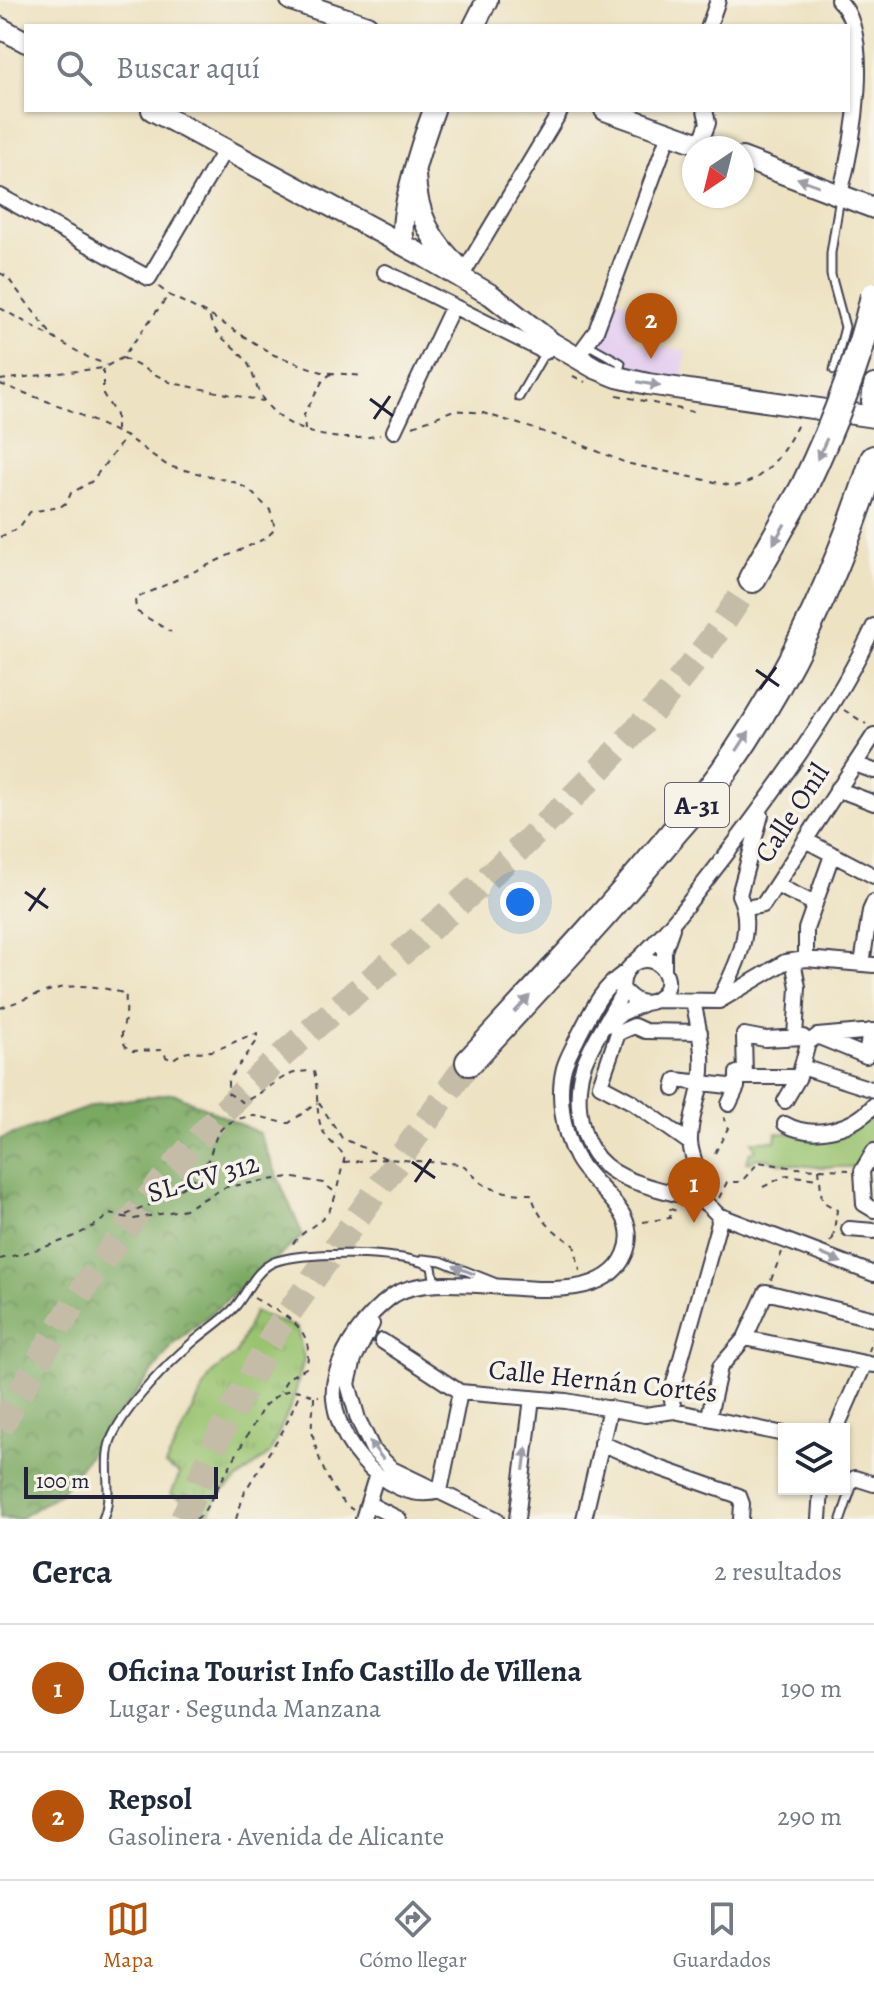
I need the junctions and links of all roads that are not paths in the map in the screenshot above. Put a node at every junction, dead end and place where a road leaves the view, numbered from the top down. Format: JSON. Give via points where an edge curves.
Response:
{"nodes":[{"id":1,"x":291,"y":0,"type":"edge"},
{"id":2,"x":487,"y":0,"type":"edge"},
{"id":3,"x":718,"y":0,"type":"edge"},
{"id":4,"x":838,"y":0,"type":"edge"},
{"id":5,"x":361,"y":24,"type":"edge"},
{"id":6,"x":475,"y":24,"type":"edge"},
{"id":7,"x":710,"y":24,"type":"edge"},
{"id":8,"x":0,"y":28,"type":"edge"},
{"id":9,"x":24,"y":41,"type":"edge"},
{"id":10,"x":156,"y":112,"type":"edge"},
{"id":11,"x":433,"y":112,"type":"edge"},
{"id":12,"x":560,"y":112,"type":"edge"},
{"id":13,"x":610,"y":112,"type":"edge"},
{"id":14,"x":705,"y":112,"type":"edge"},
{"id":15,"x":669,"y":134,"type":"junction"},
{"id":16,"x":707,"y":136,"type":"edge"},
{"id":17,"x":682,"y":138,"type":"edge"},
{"id":18,"x":225,"y":149,"type":"junction"},
{"id":19,"x":754,"y":162,"type":"edge"},
{"id":20,"x":840,"y":194,"type":"junction"},
{"id":21,"x":0,"y":196,"type":"edge"},
{"id":22,"x":874,"y":208,"type":"edge"},
{"id":23,"x":413,"y":219,"type":"junction"},
{"id":24,"x":378,"y":232,"type":"junction"},
{"id":25,"x":405,"y":245,"type":"junction"},
{"id":26,"x":385,"y":272,"type":"dead end"},
{"id":27,"x":464,"y":272,"type":"junction"},
{"id":28,"x":491,"y":295,"type":"junction"},
{"id":29,"x":874,"y":296,"type":"edge"},
{"id":30,"x":453,"y":306,"type":"junction"},
{"id":31,"x":548,"y":347,"type":"junction"},
{"id":32,"x":582,"y":351,"type":"junction"},
{"id":33,"x":834,"y":370,"type":"dead end"},
{"id":34,"x":874,"y":385,"type":"edge"},
{"id":35,"x":519,"y":397,"type":"dead end"},
{"id":36,"x":874,"y":410,"type":"edge"},
{"id":37,"x":874,"y":417,"type":"edge"},
{"id":38,"x":394,"y":431,"type":"dead end"},
{"id":39,"x":874,"y":459,"type":"edge"},
{"id":40,"x":752,"y":579,"type":"tunnel mouth"},
{"id":41,"x":874,"y":626,"type":"edge"},
{"id":42,"x":874,"y":732,"type":"edge"},
{"id":43,"x":855,"y":764,"type":"junction"},
{"id":44,"x":874,"y":771,"type":"edge"},
{"id":45,"x":837,"y":789,"type":"junction"},
{"id":46,"x":874,"y":803,"type":"edge"},
{"id":47,"x":764,"y":805,"type":"junction"},
{"id":48,"x":805,"y":840,"type":"junction"},
{"id":49,"x":832,"y":855,"type":"junction"},
{"id":50,"x":874,"y":876,"type":"edge"},
{"id":51,"x":776,"y":885,"type":"junction"},
{"id":52,"x":874,"y":902,"type":"edge"},
{"id":53,"x":815,"y":904,"type":"junction"},
{"id":54,"x":745,"y":908,"type":"junction"},
{"id":55,"x":674,"y":921,"type":"junction"},
{"id":56,"x":799,"y":960,"type":"junction"},
{"id":57,"x":868,"y":965,"type":"edge"},
{"id":58,"x":628,"y":968,"type":"junction"},
{"id":59,"x":666,"y":977,"type":"junction"},
{"id":60,"x":623,"y":989,"type":"junction"},
{"id":61,"x":693,"y":1001,"type":"junction"},
{"id":62,"x":719,"y":1001,"type":"junction"},
{"id":63,"x":651,"y":1002,"type":"junction"},
{"id":64,"x":587,"y":1020,"type":"junction"},
{"id":65,"x":605,"y":1028,"type":"junction"},
{"id":66,"x":872,"y":1031,"type":"edge"},
{"id":67,"x":700,"y":1032,"type":"junction"},
{"id":68,"x":807,"y":1039,"type":"junction"},
{"id":69,"x":469,"y":1062,"type":"tunnel mouth"},
{"id":70,"x":800,"y":1072,"type":"junction"},
{"id":71,"x":741,"y":1082,"type":"junction"},
{"id":72,"x":701,"y":1083,"type":"junction"},
{"id":73,"x":674,"y":1089,"type":"dead end"},
{"id":74,"x":874,"y":1090,"type":"edge"},
{"id":75,"x":785,"y":1101,"type":"dead end"},
{"id":76,"x":729,"y":1104,"type":"road end"},
{"id":77,"x":874,"y":1105,"type":"edge"},
{"id":78,"x":785,"y":1124,"type":"dead end"},
{"id":79,"x":690,"y":1143,"type":"junction"},
{"id":80,"x":874,"y":1151,"type":"edge"},
{"id":81,"x":868,"y":1172,"type":"edge"},
{"id":82,"x":684,"y":1196,"type":"junction"},
{"id":83,"x":869,"y":1207,"type":"edge"},
{"id":84,"x":681,"y":1212,"type":"road end"},
{"id":85,"x":713,"y":1212,"type":"junction"},
{"id":86,"x":849,"y":1229,"type":"road end"},
{"id":87,"x":874,"y":1231,"type":"edge"},
{"id":88,"x":419,"y":1259,"type":"junction"},
{"id":89,"x":874,"y":1274,"type":"edge"},
{"id":90,"x":435,"y":1284,"type":"junction"},
{"id":91,"x":507,"y":1287,"type":"junction"},
{"id":92,"x":379,"y":1309,"type":"junction"},
{"id":93,"x":874,"y":1319,"type":"edge"},
{"id":94,"x":745,"y":1338,"type":"junction"},
{"id":95,"x":382,"y":1341,"type":"dead end"},
{"id":96,"x":869,"y":1364,"type":"edge"},
{"id":97,"x":460,"y":1392,"type":"junction"},
{"id":98,"x":532,"y":1398,"type":"junction"},
{"id":99,"x":610,"y":1408,"type":"junction"},
{"id":100,"x":674,"y":1411,"type":"junction"},
{"id":101,"x":709,"y":1416,"type":"junction"},
{"id":102,"x":839,"y":1423,"type":"edge"},
{"id":103,"x":778,"y":1433,"type":"edge"},
{"id":104,"x":601,"y":1443,"type":"junction"},
{"id":105,"x":376,"y":1477,"type":"junction"},
{"id":106,"x":855,"y":1478,"type":"joint"},
{"id":107,"x":874,"y":1484,"type":"edge"},
{"id":108,"x":440,"y":1491,"type":"junction"},
{"id":109,"x":821,"y":1495,"type":"edge"},
{"id":110,"x":365,"y":1514,"type":"edge"},
{"id":111,"x":103,"y":1519,"type":"edge"},
{"id":112,"x":399,"y":1519,"type":"edge"},
{"id":113,"x":496,"y":1519,"type":"edge"},
{"id":114,"x":517,"y":1519,"type":"edge"},
{"id":115,"x":584,"y":1519,"type":"edge"},
{"id":116,"x":741,"y":1519,"type":"edge"},
{"id":117,"x":819,"y":1519,"type":"edge"},
{"id":118,"x":841,"y":1519,"type":"edge"}],
"edges":[{"from":1,"to":5,"type":"main road"},
{"from":2,"to":6,"type":"main road"},
{"from":3,"to":7,"type":"street"},
{"from":4,"to":20,"type":"street","via":[[863,25],[867,43],[861,112]]},
{"from":8,"to":9,"type":"main road"},
{"from":10,"to":18,"type":"main road"},
{"from":11,"to":23,"type":"main road","via":[[415,174]]},
{"from":12,"to":27,"type":"street"},
{"from":13,"to":15,"type":"main road"},
{"from":14,"to":16,"type":"street"},
{"from":15,"to":17,"type":"main road"},
{"from":15,"to":32,"type":"street","via":[[596,331]]},
{"from":18,"to":21,"type":"street","via":[[149,278]]},
{"from":18,"to":24,"type":"main road"},
{"from":20,"to":19,"type":"main road","one_way":true},
{"from":20,"to":22,"type":"main road"},
{"from":20,"to":33,"type":"lane","via":[[831,275],[845,327]]},
{"from":23,"to":24,"type":"main road"},
{"from":23,"to":25,"type":"main road","via":[[419,239]]},
{"from":23,"to":27,"type":"main road"},
{"from":24,"to":25,"type":"main road"},
{"from":25,"to":28,"type":"main road"},
{"from":26,"to":30,"type":"street"},
{"from":27,"to":28,"type":"main road"},
{"from":28,"to":31,"type":"main road"},
{"from":29,"to":40,"type":"highway","one_way":true,"bridge":true,"via":[[829,433]]},
{"from":30,"to":31,"type":"street"},
{"from":30,"to":38,"type":"street"},
{"from":31,"to":32,"type":"main road"},
{"from":31,"to":35,"type":"lane"},
{"from":32,"to":37,"type":"main road","one_way":true,"via":[[617,377]]},
{"from":34,"to":36,"type":"main road"},
{"from":69,"to":39,"type":"highway","number":"A-31","one_way":true,"via":[[633,883],[721,775],[772,697],[811,623]]},
{"from":41,"to":47,"type":"street","via":[[832,703]]},
{"from":42,"to":43,"type":"street","name":"Calle Onil"},
{"from":43,"to":44,"type":"street"},
{"from":43,"to":45,"type":"street","name":"Calle Onil"},
{"from":45,"to":46,"type":"street"},
{"from":45,"to":48,"type":"street","name":"Calle Onil"},
{"from":47,"to":54,"type":"street","via":[[741,879],[739,895]]},
{"from":47,"to":55,"type":"street"},
{"from":48,"to":49,"type":"street"},
{"from":48,"to":51,"type":"street","name":"Calle Onil"},
{"from":49,"to":50,"type":"street"},
{"from":49,"to":53,"type":"street"},
{"from":51,"to":53,"type":"street"},
{"from":51,"to":54,"type":"street","name":"Calle Onil","via":[[763,905]]},
{"from":52,"to":57,"type":"street"},
{"from":53,"to":56,"type":"street"},
{"from":54,"to":62,"type":"street","via":[[740,961]]},
{"from":55,"to":58,"type":"street"},
{"from":55,"to":59,"type":"street","via":[[664,951]]},
{"from":56,"to":57,"type":"street"},
{"from":56,"to":62,"type":"street","via":[[785,962]]},
{"from":56,"to":68,"type":"street"},
{"from":58,"to":59,"type":"street","via":[[647,960],[659,965]]},
{"from":58,"to":60,"type":"street"},
{"from":58,"to":64,"type":"street","via":[[603,990]]},
{"from":59,"to":61,"type":"street"},
{"from":59,"to":63,"type":"street","via":[[665,992]]},
{"from":60,"to":63,"type":"street","via":[[637,1002]]},
{"from":60,"to":64,"type":"street"},
{"from":60,"to":65,"type":"street"},
{"from":61,"to":62,"type":"street"},
{"from":61,"to":63,"type":"street"},
{"from":61,"to":67,"type":"street"},
{"from":63,"to":65,"type":"street","via":[[622,1013]]},
{"from":64,"to":91,"type":"street","via":[[563,1069],[567,1137],[577,1160],[618,1206],[636,1240],[610,1272],[584,1284]]},
{"from":65,"to":82,"type":"street","via":[[583,1065],[578,1096],[592,1152],[612,1171]]},
{"from":66,"to":68,"type":"street"},
{"from":66,"to":68,"type":"street","via":[[866,1056]]},
{"from":67,"to":72,"type":"street"},
{"from":67,"to":79,"type":"street","via":[[634,1026],[618,1033],[600,1085]]},
{"from":68,"to":70,"type":"street"},
{"from":68,"to":71,"type":"street","via":[[744,1035]]},
{"from":70,"to":71,"type":"street"},
{"from":70,"to":74,"type":"street"},
{"from":70,"to":75,"type":"street"},
{"from":71,"to":72,"type":"street"},
{"from":71,"to":76,"type":"street"},
{"from":72,"to":73,"type":"street","via":[[676,1080]]},
{"from":72,"to":79,"type":"street"},
{"from":77,"to":78,"type":"street","via":[[842,1128],[795,1130]]},
{"from":79,"to":85,"type":"street"},
{"from":80,"to":81,"type":"street"},
{"from":81,"to":83,"type":"street"},
{"from":82,"to":84,"type":"street"},
{"from":82,"to":85,"type":"street"},
{"from":85,"to":89,"type":"street","one_way":true},
{"from":85,"to":100,"type":"street","via":[[671,1394]]},
{"from":86,"to":87,"type":"street"},
{"from":88,"to":90,"type":"lane","via":[[432,1267]]},
{"from":91,"to":88,"type":"lane","one_way":true,"via":[[441,1261]]},
{"from":88,"to":111,"type":"lane","via":[[323,1255],[267,1265],[222,1320],[176,1356],[115,1430],[108,1444]]},
{"from":90,"to":91,"type":"street"},
{"from":90,"to":92,"type":"street","via":[[410,1287]]},
{"from":92,"to":105,"type":"street","via":[[354,1335],[335,1376],[335,1405],[343,1429]]},
{"from":108,"to":92,"type":"street","one_way":true,"via":[[392,1469],[373,1450],[358,1419],[348,1384],[354,1359]]},
{"from":93,"to":94,"type":"street","via":[[766,1292]]},
{"from":94,"to":96,"type":"street"},
{"from":94,"to":101,"type":"street","via":[[720,1367]]},
{"from":95,"to":97,"type":"street","name":"Calle Hernán Cortés"},
{"from":96,"to":102,"type":"street"},
{"from":97,"to":98,"type":"street","name":"Calle Hernán Cortés"},
{"from":97,"to":108,"type":"street"},
{"from":98,"to":99,"type":"street","name":"Calle Hernán Cortés"},
{"from":114,"to":98,"type":"street","one_way":true},
{"from":99,"to":100,"type":"street","name":"Calle Hernán Cortés","via":[[645,1415]]},
{"from":99,"to":104,"type":"street"},
{"from":100,"to":101,"type":"street","name":"Calle Hernán Cortés"},
{"from":101,"to":103,"type":"street","name":"Calle Hernán Cortés"},
{"from":104,"to":115,"type":"street"},
{"from":104,"to":116,"type":"street","via":[[739,1496]]},
{"from":105,"to":108,"type":"street","via":[[416,1493]]},
{"from":105,"to":110,"type":"street"},
{"from":106,"to":107,"type":"street"},
{"from":106,"to":118,"type":"lane"},
{"from":108,"to":113,"type":"street"},
{"from":109,"to":117,"type":"street"},
{"from":110,"to":112,"type":"street"}]}
